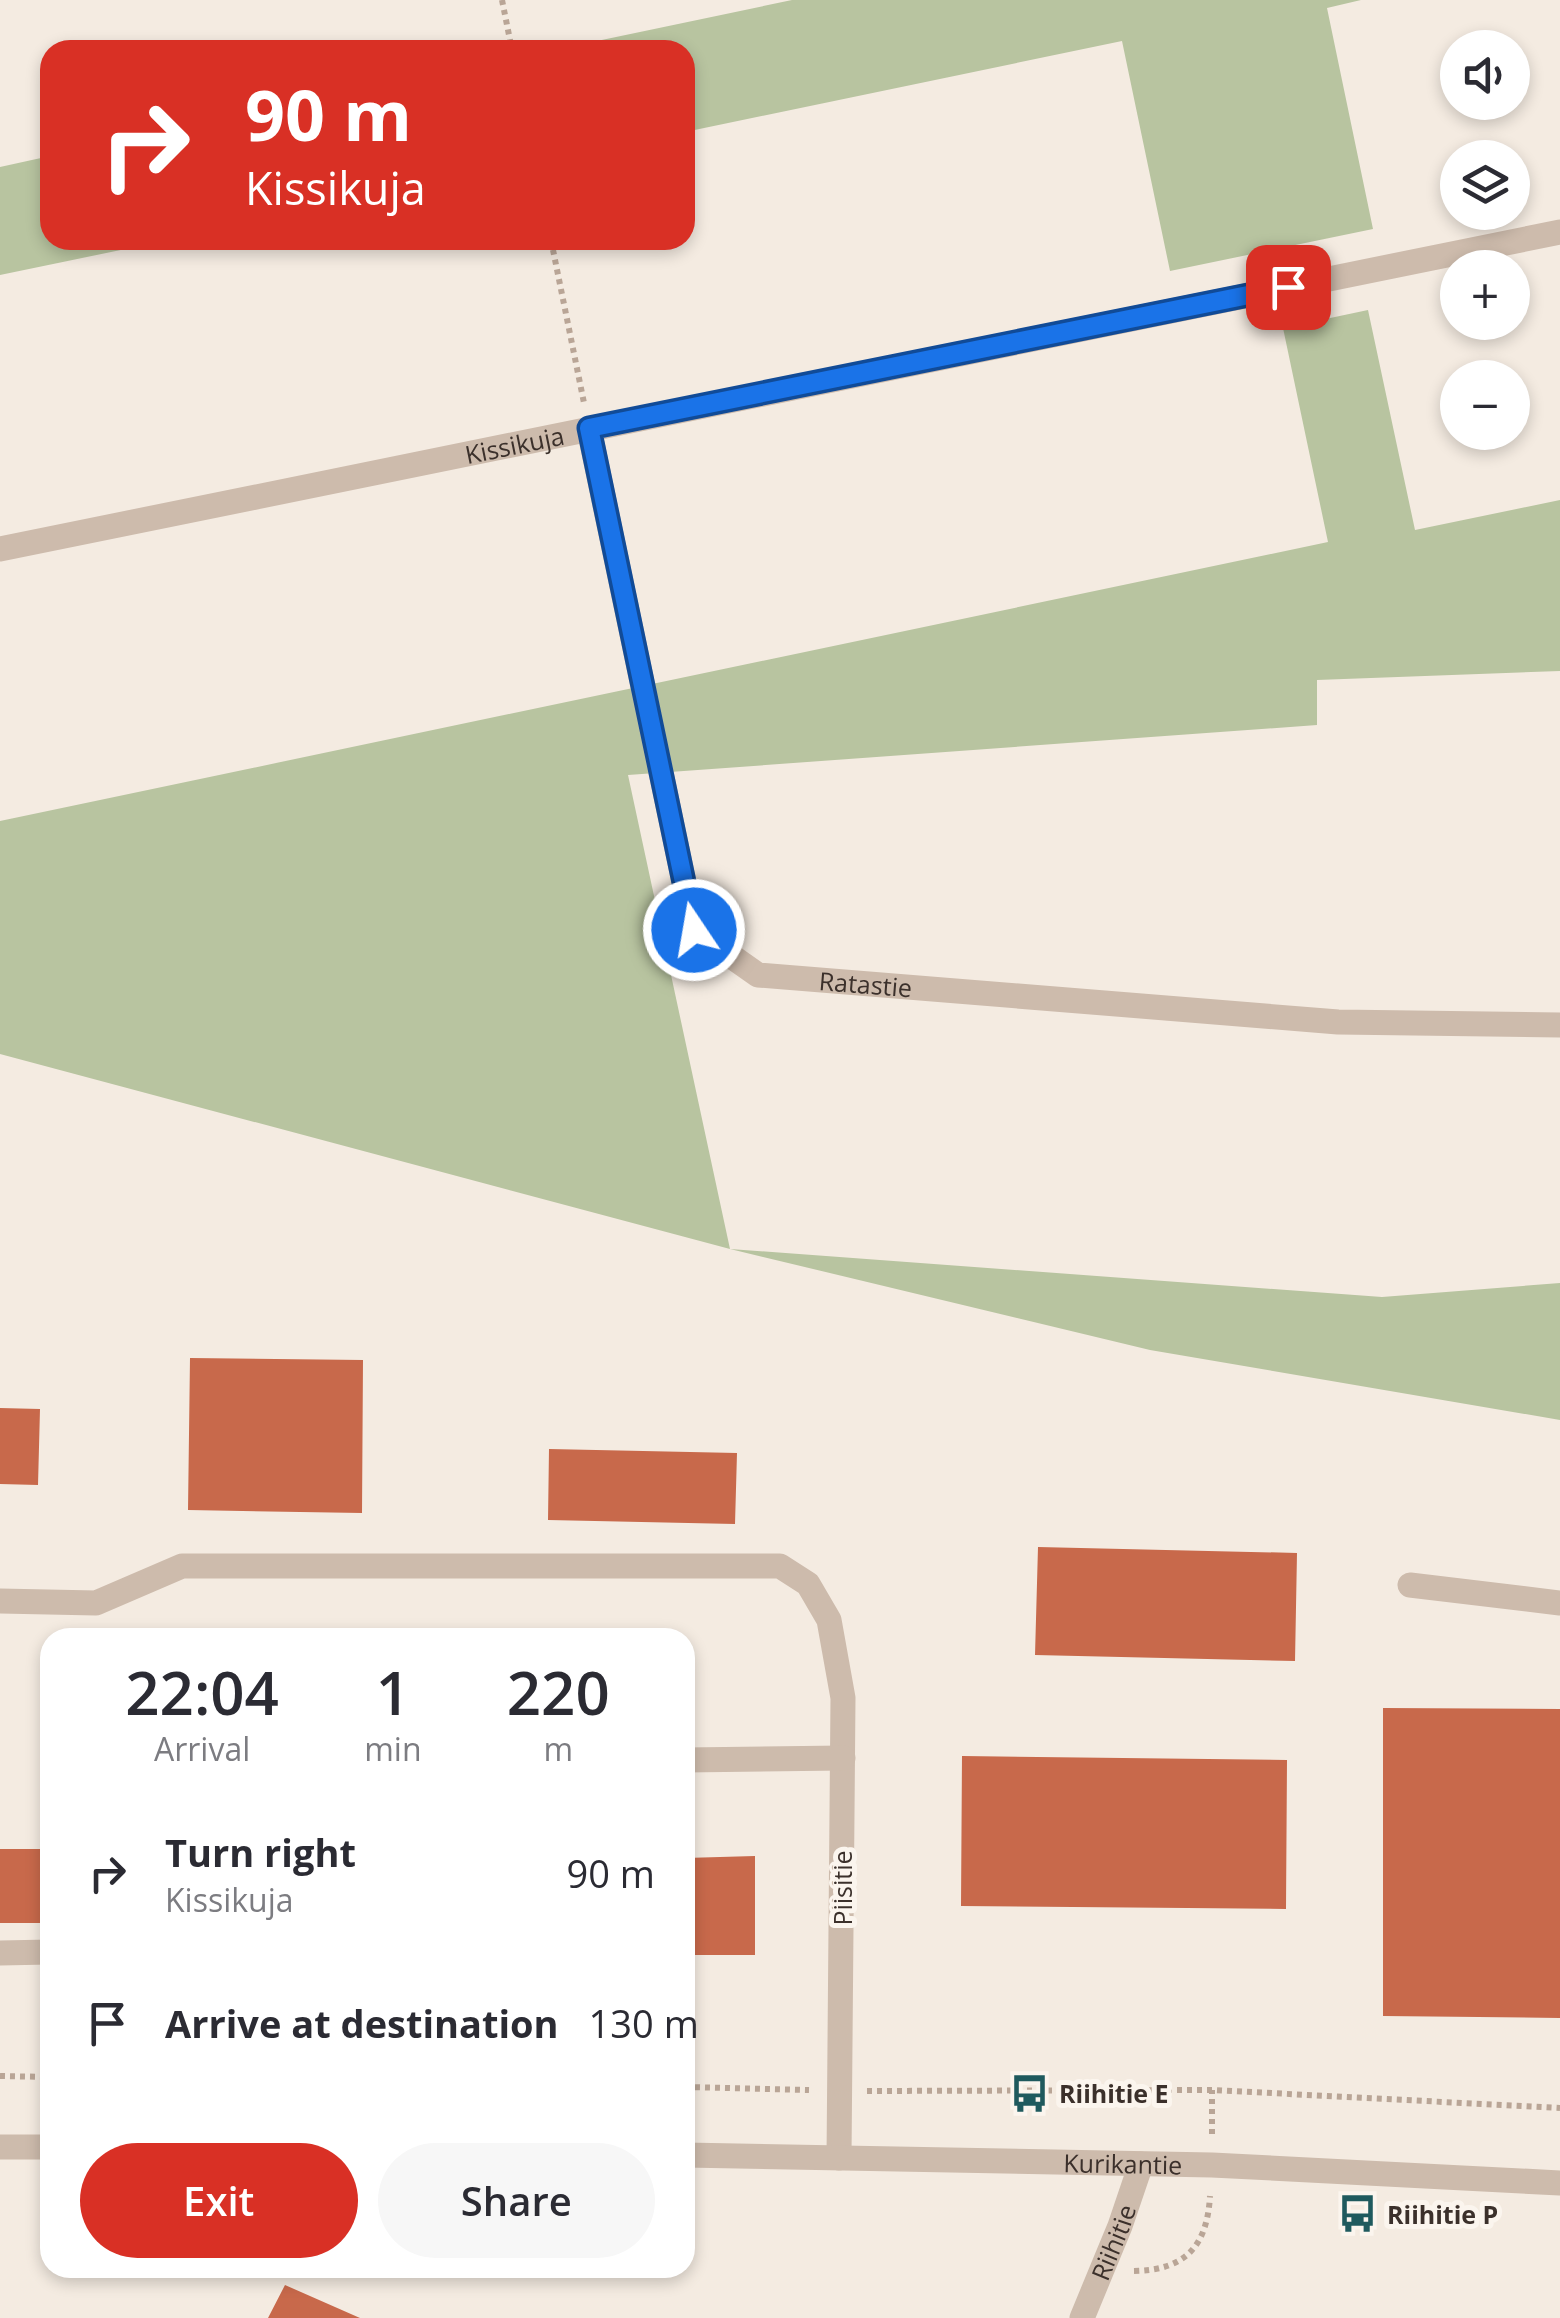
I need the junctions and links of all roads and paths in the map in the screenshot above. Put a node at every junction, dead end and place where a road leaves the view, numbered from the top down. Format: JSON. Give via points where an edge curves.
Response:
{"nodes":[{"id":1,"x":502,"y":0,"type":"edge"},
{"id":2,"x":510,"y":40,"type":"edge"},
{"id":3,"x":1560,"y":232,"type":"edge"},
{"id":4,"x":553,"y":250,"type":"edge"},
{"id":5,"x":589,"y":428,"type":"junction"},
{"id":6,"x":0,"y":549,"type":"edge"},
{"id":7,"x":1560,"y":1025,"type":"edge"},
{"id":8,"x":1410,"y":1585,"type":"dead end"},
{"id":9,"x":0,"y":1601,"type":"edge"},
{"id":10,"x":1560,"y":1603,"type":"edge"},
{"id":11,"x":843,"y":1758,"type":"junction"},
{"id":12,"x":695,"y":1760,"type":"edge"},
{"id":13,"x":40,"y":1952,"type":"edge"},
{"id":14,"x":0,"y":1953,"type":"edge"},
{"id":15,"x":0,"y":2076,"type":"edge"},
{"id":16,"x":40,"y":2077,"type":"edge"},
{"id":17,"x":695,"y":2088,"type":"edge"},
{"id":18,"x":841,"y":2090,"type":"junction"},
{"id":19,"x":1212,"y":2090,"type":"junction"},
{"id":20,"x":1560,"y":2108,"type":"edge"},
{"id":21,"x":0,"y":2147,"type":"edge"},
{"id":22,"x":40,"y":2148,"type":"edge"},
{"id":23,"x":695,"y":2156,"type":"edge"},
{"id":24,"x":839,"y":2158,"type":"junction"},
{"id":25,"x":1141,"y":2164,"type":"junction"},
{"id":26,"x":1212,"y":2165,"type":"junction"},
{"id":27,"x":1560,"y":2183,"type":"edge"},
{"id":28,"x":1102,"y":2271,"type":"junction"},
{"id":29,"x":1082,"y":2318,"type":"edge"}],
"edges":[{"from":1,"to":2,"type":"path"},
{"from":3,"to":5,"type":"street","name":"Kissikuja"},
{"from":4,"to":5,"type":"path"},
{"from":5,"to":6,"type":"street","name":"Kissikuja"},
{"from":5,"to":7,"type":"street","name":"Ratastie","via":[[694,930],[758,974],[1338,1022]]},
{"from":8,"to":10,"type":"street"},
{"from":9,"to":11,"type":"street","name":"Piisitie","via":[[96,1603],[182,1566],[780,1566],[808,1584],[829,1620],[843,1698]]},
{"from":11,"to":12,"type":"street"},
{"from":11,"to":18,"type":"street","name":"Piisitie"},
{"from":13,"to":14,"type":"street"},
{"from":15,"to":16,"type":"path"},
{"from":17,"to":18,"type":"path"},
{"from":18,"to":19,"type":"path"},
{"from":18,"to":24,"type":"street","name":"Piisitie"},
{"from":19,"to":20,"type":"path"},
{"from":19,"to":26,"type":"path"},
{"from":21,"to":22,"type":"street"},
{"from":23,"to":24,"type":"street","name":"Kurikantie"},
{"from":24,"to":25,"type":"street","name":"Kurikantie"},
{"from":25,"to":26,"type":"street","name":"Kurikantie"},
{"from":25,"to":28,"type":"street","name":"Riihitie"},
{"from":26,"to":27,"type":"street","name":"Kurikantie"},
{"from":26,"to":28,"type":"path","via":[[1209,2220],[1182,2261],[1157,2270]]},
{"from":28,"to":29,"type":"street","name":"Riihitie"}]}
